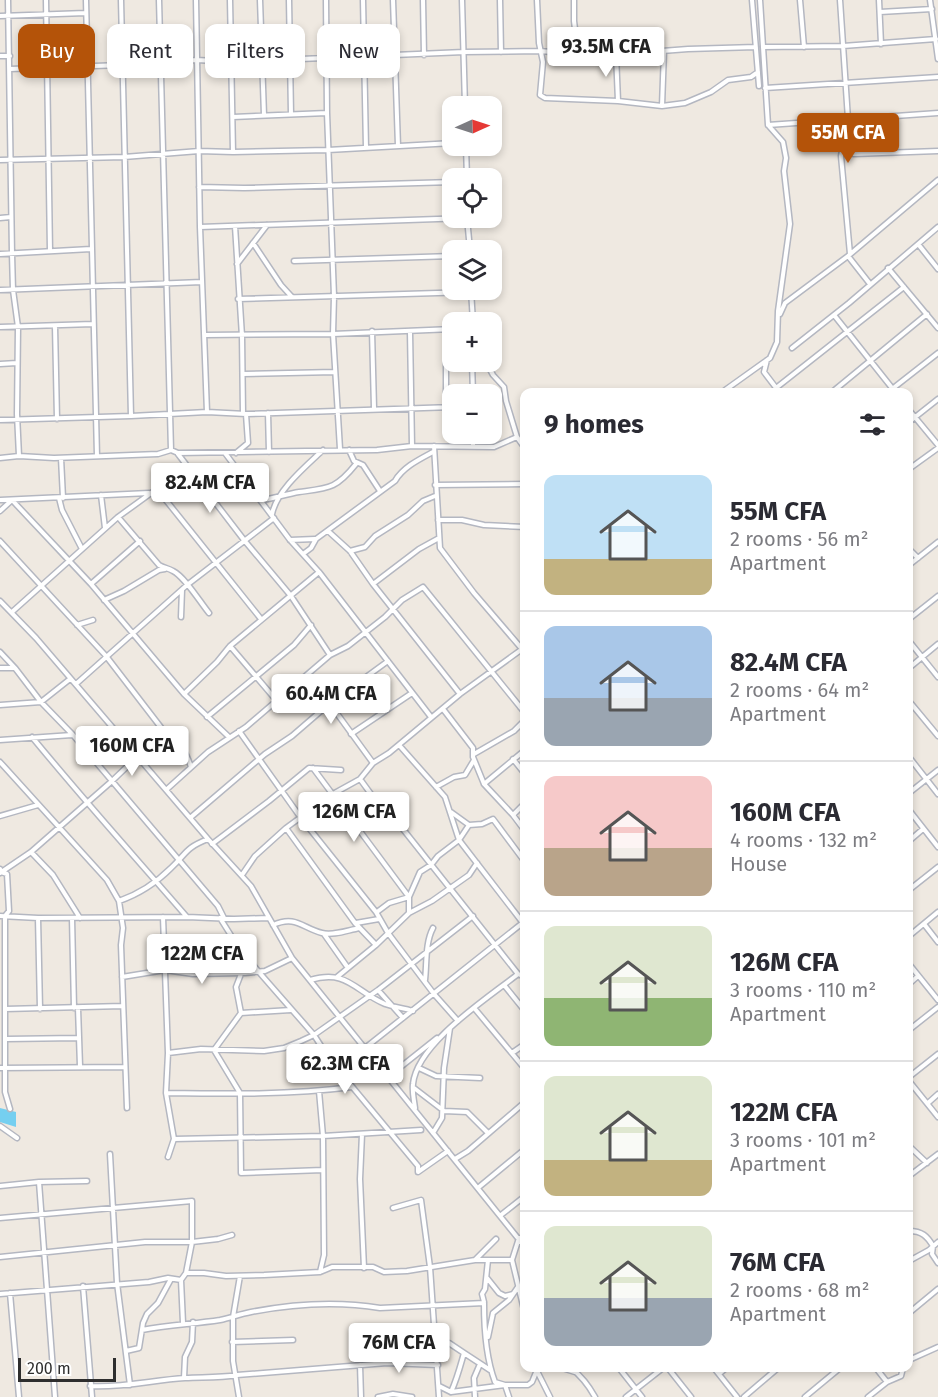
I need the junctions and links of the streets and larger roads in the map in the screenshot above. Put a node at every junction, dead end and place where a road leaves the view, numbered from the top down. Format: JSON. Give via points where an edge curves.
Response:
{"nodes":[{"id":1,"x":8,"y":0,"type":"edge"},
{"id":2,"x":46,"y":0,"type":"edge"},
{"id":3,"x":86,"y":0,"type":"edge"},
{"id":4,"x":121,"y":0,"type":"edge"},
{"id":5,"x":159,"y":0,"type":"edge"},
{"id":6,"x":196,"y":0,"type":"edge"},
{"id":7,"x":230,"y":0,"type":"edge"},
{"id":8,"x":260,"y":0,"type":"edge"},
{"id":9,"x":289,"y":0,"type":"edge"},
{"id":10,"x":326,"y":0,"type":"edge"},
{"id":11,"x":363,"y":0,"type":"edge"},
{"id":12,"x":393,"y":0,"type":"edge"},
{"id":13,"x":423,"y":0,"type":"edge"},
{"id":14,"x":462,"y":0,"type":"edge"},
{"id":15,"x":500,"y":0,"type":"edge"},
{"id":16,"x":537,"y":0,"type":"edge"},
{"id":17,"x":573,"y":0,"type":"edge"},
{"id":18,"x":752,"y":0,"type":"edge"},
{"id":19,"x":760,"y":0,"type":"edge"},
{"id":20,"x":800,"y":0,"type":"edge"},
{"id":21,"x":840,"y":0,"type":"edge"},
{"id":22,"x":879,"y":0,"type":"edge"},
{"id":23,"x":930,"y":0,"type":"edge"},
{"id":24,"x":932,"y":9,"type":"junction"},
{"id":25,"x":880,"y":12,"type":"junction"},
{"id":26,"x":86,"y":13,"type":"junction"},
{"id":27,"x":9,"y":15,"type":"junction"},
{"id":28,"x":46,"y":15,"type":"junction"},
{"id":29,"x":0,"y":16,"type":"edge"},
{"id":30,"x":46,"y":24,"type":"edge"},
{"id":31,"x":86,"y":24,"type":"edge"},
{"id":32,"x":121,"y":24,"type":"edge"},
{"id":33,"x":159,"y":24,"type":"edge"},
{"id":34,"x":231,"y":24,"type":"edge"},
{"id":35,"x":261,"y":24,"type":"edge"},
{"id":36,"x":290,"y":24,"type":"edge"},
{"id":37,"x":327,"y":24,"type":"edge"},
{"id":38,"x":364,"y":24,"type":"edge"},
{"id":39,"x":394,"y":24,"type":"edge"},
{"id":40,"x":936,"y":25,"type":"edge"},
{"id":41,"x":936,"y":39,"type":"junction"},
{"id":42,"x":881,"y":44,"type":"junction"},
{"id":43,"x":804,"y":46,"type":"junction"},
{"id":44,"x":843,"y":46,"type":"junction"},
{"id":45,"x":756,"y":47,"type":"junction"},
{"id":46,"x":763,"y":47,"type":"junction"},
{"id":47,"x":540,"y":51,"type":"junction"},
{"id":48,"x":664,"y":51,"type":"junction"},
{"id":49,"x":464,"y":52,"type":"junction"},
{"id":50,"x":501,"y":52,"type":"junction"},
{"id":51,"x":579,"y":53,"type":"junction"},
{"id":52,"x":616,"y":54,"type":"junction"},
{"id":53,"x":424,"y":55,"type":"junction"},
{"id":54,"x":0,"y":56,"type":"edge"},
{"id":55,"x":10,"y":56,"type":"junction"},
{"id":56,"x":400,"y":56,"type":"edge"},
{"id":57,"x":938,"y":59,"type":"edge"},
{"id":58,"x":193,"y":60,"type":"edge"},
{"id":59,"x":197,"y":60,"type":"junction"},
{"id":60,"x":205,"y":60,"type":"edge"},
{"id":61,"x":10,"y":69,"type":"junction"},
{"id":62,"x":18,"y":69,"type":"edge"},
{"id":63,"x":758,"y":72,"type":"junction"},
{"id":64,"x":938,"y":77,"type":"edge"},
{"id":65,"x":47,"y":78,"type":"edge"},
{"id":66,"x":87,"y":78,"type":"edge"},
{"id":67,"x":122,"y":78,"type":"edge"},
{"id":68,"x":161,"y":78,"type":"edge"},
{"id":69,"x":232,"y":78,"type":"edge"},
{"id":70,"x":263,"y":78,"type":"edge"},
{"id":71,"x":291,"y":78,"type":"edge"},
{"id":72,"x":328,"y":78,"type":"edge"},
{"id":73,"x":365,"y":78,"type":"edge"},
{"id":74,"x":396,"y":78,"type":"edge"},
{"id":75,"x":846,"y":83,"type":"junction"},
{"id":76,"x":759,"y":86,"type":"dead end"},
{"id":77,"x":765,"y":88,"type":"junction"},
{"id":78,"x":465,"y":96,"type":"edge"},
{"id":79,"x":618,"y":101,"type":"junction"},
{"id":80,"x":662,"y":106,"type":"junction"},
{"id":81,"x":327,"y":113,"type":"junction"},
{"id":82,"x":938,"y":113,"type":"edge"},
{"id":83,"x":291,"y":114,"type":"junction"},
{"id":84,"x":264,"y":116,"type":"junction"},
{"id":85,"x":233,"y":117,"type":"junction"},
{"id":86,"x":848,"y":119,"type":"junction"},
{"id":87,"x":830,"y":121,"type":"junction"},
{"id":88,"x":768,"y":125,"type":"junction"},
{"id":89,"x":442,"y":144,"type":"edge"},
{"id":90,"x":366,"y":147,"type":"junction"},
{"id":91,"x":398,"y":147,"type":"junction"},
{"id":92,"x":844,"y":147,"type":"junction"},
{"id":93,"x":328,"y":150,"type":"junction"},
{"id":94,"x":199,"y":151,"type":"junction"},
{"id":95,"x":938,"y":151,"type":"edge"},
{"id":96,"x":233,"y":152,"type":"junction"},
{"id":97,"x":163,"y":153,"type":"junction"},
{"id":98,"x":124,"y":157,"type":"junction"},
{"id":99,"x":88,"y":158,"type":"junction"},
{"id":100,"x":48,"y":159,"type":"junction"},
{"id":101,"x":0,"y":160,"type":"edge"},
{"id":102,"x":10,"y":160,"type":"junction"},
{"id":103,"x":938,"y":180,"type":"edge"},
{"id":104,"x":442,"y":182,"type":"edge"},
{"id":105,"x":330,"y":186,"type":"junction"},
{"id":106,"x":199,"y":188,"type":"junction"},
{"id":107,"x":11,"y":217,"type":"junction"},
{"id":108,"x":0,"y":218,"type":"edge"},
{"id":109,"x":442,"y":219,"type":"edge"},
{"id":110,"x":331,"y":222,"type":"junction"},
{"id":111,"x":268,"y":225,"type":"junction"},
{"id":112,"x":235,"y":226,"type":"junction"},
{"id":113,"x":200,"y":227,"type":"junction"},
{"id":114,"x":938,"y":227,"type":"edge"},
{"id":115,"x":253,"y":243,"type":"junction"},
{"id":116,"x":918,"y":244,"type":"junction"},
{"id":117,"x":91,"y":249,"type":"junction"},
{"id":118,"x":50,"y":251,"type":"junction"},
{"id":119,"x":0,"y":254,"type":"edge"},
{"id":120,"x":12,"y":254,"type":"junction"},
{"id":121,"x":849,"y":255,"type":"junction"},
{"id":122,"x":442,"y":256,"type":"edge"},
{"id":123,"x":332,"y":259,"type":"junction"},
{"id":124,"x":294,"y":261,"type":"dead end"},
{"id":125,"x":237,"y":265,"type":"junction"},
{"id":126,"x":888,"y":268,"type":"junction"},
{"id":127,"x":938,"y":269,"type":"edge"},
{"id":128,"x":202,"y":282,"type":"junction"},
{"id":129,"x":166,"y":284,"type":"junction"},
{"id":130,"x":870,"y":284,"type":"junction"},
{"id":131,"x":127,"y":286,"type":"junction"},
{"id":132,"x":92,"y":287,"type":"junction"},
{"id":133,"x":904,"y":287,"type":"junction"},
{"id":134,"x":0,"y":290,"type":"edge"},
{"id":135,"x":13,"y":290,"type":"junction"},
{"id":136,"x":442,"y":292,"type":"edge"},
{"id":137,"x":334,"y":296,"type":"junction"},
{"id":138,"x":292,"y":297,"type":"junction"},
{"id":139,"x":238,"y":299,"type":"junction"},
{"id":140,"x":927,"y":314,"type":"junction"},
{"id":141,"x":834,"y":315,"type":"junction"},
{"id":142,"x":779,"y":316,"type":"junction"},
{"id":143,"x":93,"y":324,"type":"junction"},
{"id":144,"x":55,"y":326,"type":"junction"},
{"id":145,"x":0,"y":327,"type":"edge"},
{"id":146,"x":18,"y":327,"type":"junction"},
{"id":147,"x":938,"y":328,"type":"edge"},
{"id":148,"x":442,"y":330,"type":"edge"},
{"id":149,"x":372,"y":331,"type":"junction"},
{"id":150,"x":410,"y":332,"type":"junction"},
{"id":151,"x":847,"y":332,"type":"junction"},
{"id":152,"x":333,"y":334,"type":"junction"},
{"id":153,"x":206,"y":335,"type":"junction"},
{"id":154,"x":242,"y":336,"type":"junction"},
{"id":155,"x":792,"y":348,"type":"dead end"},
{"id":156,"x":938,"y":353,"type":"edge"},
{"id":157,"x":767,"y":360,"type":"junction"},
{"id":158,"x":871,"y":361,"type":"junction"},
{"id":159,"x":17,"y":363,"type":"junction"},
{"id":160,"x":0,"y":364,"type":"edge"},
{"id":161,"x":336,"y":372,"type":"junction"},
{"id":162,"x":492,"y":372,"type":"edge"},
{"id":163,"x":243,"y":374,"type":"junction"},
{"id":164,"x":730,"y":386,"type":"joint"},
{"id":165,"x":727,"y":388,"type":"edge"},
{"id":166,"x":776,"y":388,"type":"joint"},
{"id":167,"x":837,"y":388,"type":"edge"},
{"id":168,"x":892,"y":388,"type":"joint"},
{"id":169,"x":938,"y":399,"type":"edge"},
{"id":170,"x":413,"y":407,"type":"junction"},
{"id":171,"x":442,"y":407,"type":"edge"},
{"id":172,"x":374,"y":408,"type":"junction"},
{"id":173,"x":337,"y":410,"type":"junction"},
{"id":174,"x":207,"y":412,"type":"junction"},
{"id":175,"x":169,"y":413,"type":"junction"},
{"id":176,"x":268,"y":413,"type":"junction"},
{"id":177,"x":245,"y":414,"type":"junction"},
{"id":178,"x":913,"y":415,"type":"edge"},
{"id":179,"x":131,"y":416,"type":"junction"},
{"id":180,"x":96,"y":418,"type":"junction"},
{"id":181,"x":915,"y":418,"type":"junction"},
{"id":182,"x":18,"y":419,"type":"junction"},
{"id":183,"x":57,"y":419,"type":"junction"},
{"id":184,"x":0,"y":420,"type":"edge"},
{"id":185,"x":517,"y":437,"type":"junction"},
{"id":186,"x":520,"y":441,"type":"edge"},
{"id":187,"x":434,"y":446,"type":"junction"},
{"id":188,"x":473,"y":446,"type":"joint"},
{"id":189,"x":412,"y":447,"type":"junction"},
{"id":190,"x":938,"y":447,"type":"edge"},
{"id":191,"x":340,"y":449,"type":"junction"},
{"id":192,"x":171,"y":450,"type":"junction"},
{"id":193,"x":324,"y":450,"type":"junction"},
{"id":194,"x":349,"y":450,"type":"junction"},
{"id":195,"x":268,"y":452,"type":"junction"},
{"id":196,"x":178,"y":453,"type":"junction"},
{"id":197,"x":225,"y":453,"type":"junction"},
{"id":198,"x":236,"y":453,"type":"junction"},
{"id":199,"x":434,"y":453,"type":"junction"},
{"id":200,"x":20,"y":456,"type":"junction"},
{"id":201,"x":97,"y":456,"type":"junction"},
{"id":202,"x":229,"y":457,"type":"junction"},
{"id":203,"x":0,"y":458,"type":"edge"},
{"id":204,"x":61,"y":458,"type":"junction"},
{"id":205,"x":356,"y":464,"type":"junction"},
{"id":206,"x":913,"y":466,"type":"edge"},
{"id":207,"x":187,"y":467,"type":"junction"},
{"id":208,"x":520,"y":484,"type":"edge"},
{"id":209,"x":435,"y":485,"type":"junction"},
{"id":210,"x":157,"y":489,"type":"junction"},
{"id":211,"x":380,"y":491,"type":"junction"},
{"id":212,"x":150,"y":493,"type":"junction"},
{"id":213,"x":101,"y":495,"type":"junction"},
{"id":214,"x":435,"y":496,"type":"junction"},
{"id":215,"x":61,"y":498,"type":"junction"},
{"id":216,"x":279,"y":498,"type":"junction"},
{"id":217,"x":0,"y":500,"type":"edge"},
{"id":218,"x":12,"y":500,"type":"junction"},
{"id":219,"x":262,"y":500,"type":"junction"},
{"id":220,"x":0,"y":511,"type":"edge"},
{"id":221,"x":273,"y":516,"type":"junction"},
{"id":222,"x":118,"y":517,"type":"junction"},
{"id":223,"x":438,"y":520,"type":"junction"},
{"id":224,"x":520,"y":527,"type":"edge"},
{"id":225,"x":105,"y":528,"type":"junction"},
{"id":226,"x":328,"y":531,"type":"junction"},
{"id":227,"x":439,"y":538,"type":"junction"},
{"id":228,"x":316,"y":539,"type":"junction"},
{"id":229,"x":244,"y":540,"type":"junction"},
{"id":230,"x":290,"y":540,"type":"junction"},
{"id":231,"x":140,"y":541,"type":"junction"},
{"id":232,"x":0,"y":542,"type":"edge"},
{"id":233,"x":938,"y":542,"type":"edge"},
{"id":234,"x":82,"y":549,"type":"junction"},
{"id":235,"x":350,"y":551,"type":"junction"},
{"id":236,"x":913,"y":553,"type":"edge"},
{"id":237,"x":303,"y":554,"type":"junction"},
{"id":238,"x":918,"y":558,"type":"junction"},
{"id":239,"x":68,"y":561,"type":"junction"},
{"id":240,"x":913,"y":562,"type":"edge"},
{"id":241,"x":215,"y":563,"type":"junction"},
{"id":242,"x":166,"y":569,"type":"junction"},
{"id":243,"x":319,"y":572,"type":"junction"},
{"id":244,"x":91,"y":584,"type":"junction"},
{"id":245,"x":373,"y":584,"type":"junction"},
{"id":246,"x":187,"y":585,"type":"junction"},
{"id":247,"x":42,"y":587,"type":"junction"},
{"id":248,"x":183,"y":589,"type":"junction"},
{"id":249,"x":291,"y":596,"type":"junction"},
{"id":250,"x":938,"y":596,"type":"edge"},
{"id":251,"x":104,"y":600,"type":"junction"},
{"id":252,"x":0,"y":601,"type":"edge"},
{"id":253,"x":393,"y":608,"type":"junction"},
{"id":254,"x":0,"y":611,"type":"edge"},
{"id":255,"x":10,"y":611,"type":"junction"},
{"id":256,"x":209,"y":614,"type":"dead end"},
{"id":257,"x":913,"y":616,"type":"edge"},
{"id":258,"x":181,"y":617,"type":"dead end"},
{"id":259,"x":93,"y":620,"type":"dead end"},
{"id":260,"x":261,"y":620,"type":"junction"},
{"id":261,"x":311,"y":625,"type":"junction"},
{"id":262,"x":76,"y":626,"type":"junction"},
{"id":263,"x":133,"y":632,"type":"junction"},
{"id":264,"x":364,"y":632,"type":"junction"},
{"id":265,"x":938,"y":644,"type":"edge"},
{"id":266,"x":520,"y":645,"type":"edge"},
{"id":267,"x":230,"y":646,"type":"junction"},
{"id":268,"x":913,"y":646,"type":"edge"},
{"id":269,"x":520,"y":650,"type":"edge"},
{"id":270,"x":0,"y":652,"type":"edge"},
{"id":271,"x":330,"y":655,"type":"junction"},
{"id":272,"x":106,"y":656,"type":"junction"},
{"id":273,"x":921,"y":657,"type":"junction"},
{"id":274,"x":388,"y":662,"type":"junction"},
{"id":275,"x":913,"y":664,"type":"edge"},
{"id":276,"x":0,"y":668,"type":"edge"},
{"id":277,"x":15,"y":668,"type":"junction"},
{"id":278,"x":491,"y":671,"type":"junction"},
{"id":279,"x":309,"y":675,"type":"junction"},
{"id":280,"x":938,"y":677,"type":"edge"},
{"id":281,"x":256,"y":678,"type":"junction"},
{"id":282,"x":70,"y":679,"type":"junction"},
{"id":283,"x":76,"y":684,"type":"junction"},
{"id":284,"x":412,"y":693,"type":"junction"},
{"id":285,"x":184,"y":694,"type":"junction"},
{"id":286,"x":460,"y":694,"type":"junction"},
{"id":287,"x":276,"y":700,"type":"junction"},
{"id":288,"x":41,"y":702,"type":"junction"},
{"id":289,"x":0,"y":705,"type":"edge"},
{"id":290,"x":330,"y":705,"type":"junction"},
{"id":291,"x":913,"y":706,"type":"edge"},
{"id":292,"x":520,"y":707,"type":"edge"},
{"id":293,"x":443,"y":709,"type":"junction"},
{"id":294,"x":207,"y":717,"type":"junction"},
{"id":295,"x":431,"y":717,"type":"junction"},
{"id":296,"x":520,"y":725,"type":"edge"},
{"id":297,"x":239,"y":731,"type":"junction"},
{"id":298,"x":351,"y":734,"type":"junction"},
{"id":299,"x":73,"y":735,"type":"junction"},
{"id":300,"x":938,"y":736,"type":"edge"},
{"id":301,"x":32,"y":737,"type":"junction"},
{"id":302,"x":229,"y":737,"type":"junction"},
{"id":303,"x":0,"y":740,"type":"edge"},
{"id":304,"x":399,"y":745,"type":"junction"},
{"id":305,"x":474,"y":754,"type":"junction"},
{"id":306,"x":520,"y":754,"type":"edge"},
{"id":307,"x":137,"y":757,"type":"junction"},
{"id":308,"x":260,"y":759,"type":"junction"},
{"id":309,"x":513,"y":759,"type":"junction"},
{"id":310,"x":474,"y":760,"type":"junction"},
{"id":311,"x":0,"y":762,"type":"edge"},
{"id":312,"x":913,"y":762,"type":"edge"},
{"id":313,"x":373,"y":763,"type":"junction"},
{"id":314,"x":191,"y":767,"type":"junction"},
{"id":315,"x":313,"y":768,"type":"junction"},
{"id":316,"x":520,"y":768,"type":"edge"},
{"id":317,"x":341,"y":770,"type":"dead end"},
{"id":318,"x":938,"y":770,"type":"edge"},
{"id":319,"x":360,"y":779,"type":"junction"},
{"id":320,"x":927,"y":779,"type":"junction"},
{"id":321,"x":111,"y":781,"type":"junction"},
{"id":322,"x":484,"y":784,"type":"junction"},
{"id":323,"x":436,"y":787,"type":"junction"},
{"id":324,"x":282,"y":789,"type":"junction"},
{"id":325,"x":166,"y":790,"type":"junction"},
{"id":326,"x":913,"y":790,"type":"edge"},
{"id":327,"x":938,"y":794,"type":"edge"},
{"id":328,"x":332,"y":795,"type":"junction"},
{"id":329,"x":88,"y":802,"type":"junction"},
{"id":330,"x":38,"y":805,"type":"junction"},
{"id":331,"x":520,"y":809,"type":"edge"},
{"id":332,"x":450,"y":812,"type":"junction"},
{"id":333,"x":513,"y":815,"type":"junction"},
{"id":334,"x":913,"y":815,"type":"edge"},
{"id":335,"x":0,"y":816,"type":"edge"},
{"id":336,"x":190,"y":818,"type":"junction"},
{"id":337,"x":301,"y":818,"type":"junction"},
{"id":338,"x":520,"y":824,"type":"edge"},
{"id":339,"x":468,"y":825,"type":"junction"},
{"id":340,"x":58,"y":827,"type":"junction"},
{"id":341,"x":286,"y":828,"type":"junction"},
{"id":342,"x":923,"y":829,"type":"junction"},
{"id":343,"x":913,"y":838,"type":"edge"},
{"id":344,"x":208,"y":839,"type":"junction"},
{"id":345,"x":459,"y":840,"type":"junction"},
{"id":346,"x":212,"y":844,"type":"junction"},
{"id":347,"x":938,"y":847,"type":"edge"},
{"id":348,"x":31,"y":852,"type":"junction"},
{"id":349,"x":520,"y":855,"type":"edge"},
{"id":350,"x":179,"y":860,"type":"junction"},
{"id":351,"x":477,"y":863,"type":"junction"},
{"id":352,"x":431,"y":865,"type":"junction"},
{"id":353,"x":938,"y":867,"type":"edge"},
{"id":354,"x":0,"y":871,"type":"edge"},
{"id":355,"x":242,"y":875,"type":"junction"},
{"id":356,"x":156,"y":881,"type":"junction"},
{"id":357,"x":913,"y":887,"type":"edge"},
{"id":358,"x":449,"y":889,"type":"junction"},
{"id":359,"x":409,"y":897,"type":"junction"},
{"id":360,"x":119,"y":902,"type":"junction"},
{"id":361,"x":376,"y":912,"type":"junction"},
{"id":362,"x":938,"y":912,"type":"edge"},
{"id":363,"x":409,"y":913,"type":"junction"},
{"id":364,"x":2,"y":916,"type":"edge"},
{"id":365,"x":473,"y":916,"type":"junction"},
{"id":366,"x":121,"y":917,"type":"junction"},
{"id":367,"x":163,"y":917,"type":"junction"},
{"id":368,"x":187,"y":917,"type":"junction"},
{"id":369,"x":520,"y":917,"type":"edge"},
{"id":370,"x":38,"y":918,"type":"junction"},
{"id":371,"x":72,"y":918,"type":"junction"},
{"id":372,"x":80,"y":918,"type":"junction"},
{"id":373,"x":222,"y":918,"type":"junction"},
{"id":374,"x":269,"y":918,"type":"junction"},
{"id":375,"x":379,"y":919,"type":"junction"},
{"id":376,"x":355,"y":923,"type":"junction"},
{"id":377,"x":924,"y":924,"type":"junction"},
{"id":378,"x":273,"y":925,"type":"junction"},
{"id":379,"x":520,"y":925,"type":"edge"},
{"id":380,"x":360,"y":928,"type":"junction"},
{"id":381,"x":433,"y":928,"type":"dead end"},
{"id":382,"x":388,"y":933,"type":"junction"},
{"id":383,"x":913,"y":933,"type":"edge"},
{"id":384,"x":323,"y":934,"type":"junction"},
{"id":385,"x":938,"y":942,"type":"edge"},
{"id":386,"x":376,"y":945,"type":"junction"},
{"id":387,"x":496,"y":945,"type":"junction"},
{"id":388,"x":428,"y":951,"type":"junction"},
{"id":389,"x":292,"y":958,"type":"junction"},
{"id":390,"x":2,"y":959,"type":"edge"},
{"id":391,"x":412,"y":964,"type":"junction"},
{"id":392,"x":348,"y":968,"type":"junction"},
{"id":393,"x":913,"y":969,"type":"edge"},
{"id":394,"x":165,"y":970,"type":"junction"},
{"id":395,"x":258,"y":971,"type":"junction"},
{"id":396,"x":241,"y":974,"type":"junction"},
{"id":397,"x":518,"y":974,"type":"joint"},
{"id":398,"x":918,"y":976,"type":"junction"},
{"id":399,"x":122,"y":977,"type":"junction"},
{"id":400,"x":337,"y":977,"type":"junction"},
{"id":401,"x":309,"y":980,"type":"junction"},
{"id":402,"x":913,"y":980,"type":"edge"},
{"id":403,"x":424,"y":981,"type":"junction"},
{"id":404,"x":504,"y":985,"type":"junction"},
{"id":405,"x":378,"y":990,"type":"junction"},
{"id":406,"x":434,"y":994,"type":"junction"},
{"id":407,"x":2,"y":995,"type":"edge"},
{"id":408,"x":369,"y":995,"type":"junction"},
{"id":409,"x":938,"y":1000,"type":"edge"},
{"id":410,"x":123,"y":1005,"type":"junction"},
{"id":411,"x":520,"y":1005,"type":"edge"},
{"id":412,"x":392,"y":1006,"type":"junction"},
{"id":413,"x":938,"y":1007,"type":"edge"},
{"id":414,"x":76,"y":1008,"type":"junction"},
{"id":415,"x":5,"y":1009,"type":"junction"},
{"id":416,"x":39,"y":1009,"type":"junction"},
{"id":417,"x":475,"y":1009,"type":"junction"},
{"id":418,"x":291,"y":1010,"type":"junction"},
{"id":419,"x":413,"y":1011,"type":"junction"},
{"id":420,"x":241,"y":1013,"type":"junction"},
{"id":421,"x":339,"y":1017,"type":"junction"},
{"id":422,"x":403,"y":1018,"type":"junction"},
{"id":423,"x":458,"y":1021,"type":"junction"},
{"id":424,"x":913,"y":1027,"type":"edge"},
{"id":425,"x":451,"y":1028,"type":"junction"},
{"id":426,"x":0,"y":1030,"type":"edge"},
{"id":427,"x":6,"y":1030,"type":"junction"},
{"id":428,"x":442,"y":1034,"type":"junction"},
{"id":429,"x":314,"y":1035,"type":"junction"},
{"id":430,"x":78,"y":1038,"type":"junction"},
{"id":431,"x":6,"y":1039,"type":"junction"},
{"id":432,"x":520,"y":1047,"type":"edge"},
{"id":433,"x":365,"y":1048,"type":"junction"},
{"id":434,"x":214,"y":1050,"type":"junction"},
{"id":435,"x":168,"y":1053,"type":"junction"},
{"id":436,"x":512,"y":1053,"type":"junction"},
{"id":437,"x":937,"y":1056,"type":"edge"},
{"id":438,"x":520,"y":1063,"type":"edge"},
{"id":439,"x":80,"y":1066,"type":"junction"},
{"id":440,"x":125,"y":1067,"type":"junction"},
{"id":441,"x":2,"y":1068,"type":"edge"},
{"id":442,"x":419,"y":1068,"type":"junction"},
{"id":443,"x":913,"y":1076,"type":"edge"},
{"id":444,"x":388,"y":1077,"type":"junction"},
{"id":445,"x":444,"y":1077,"type":"junction"},
{"id":446,"x":480,"y":1078,"type":"dead end"},
{"id":447,"x":913,"y":1084,"type":"edge"},
{"id":448,"x":352,"y":1087,"type":"junction"},
{"id":449,"x":413,"y":1088,"type":"junction"},
{"id":450,"x":3,"y":1089,"type":"edge"},
{"id":451,"x":320,"y":1091,"type":"junction"},
{"id":452,"x":166,"y":1092,"type":"junction"},
{"id":453,"x":240,"y":1093,"type":"junction"},
{"id":454,"x":938,"y":1094,"type":"edge"},
{"id":455,"x":927,"y":1103,"type":"junction"},
{"id":456,"x":520,"y":1106,"type":"edge"},
{"id":457,"x":127,"y":1108,"type":"dead end"},
{"id":458,"x":415,"y":1108,"type":"junction"},
{"id":459,"x":441,"y":1108,"type":"junction"},
{"id":460,"x":10,"y":1109,"type":"dead end"},
{"id":461,"x":938,"y":1117,"type":"edge"},
{"id":462,"x":0,"y":1125,"type":"edge"},
{"id":463,"x":422,"y":1130,"type":"dead end"},
{"id":464,"x":391,"y":1132,"type":"junction"},
{"id":465,"x":433,"y":1133,"type":"junction"},
{"id":466,"x":488,"y":1133,"type":"junction"},
{"id":467,"x":362,"y":1134,"type":"junction"},
{"id":468,"x":324,"y":1136,"type":"junction"},
{"id":469,"x":242,"y":1137,"type":"junction"},
{"id":470,"x":17,"y":1138,"type":"dead end"},
{"id":471,"x":174,"y":1139,"type":"junction"},
{"id":472,"x":913,"y":1150,"type":"edge"},
{"id":473,"x":448,"y":1152,"type":"junction"},
{"id":474,"x":520,"y":1153,"type":"edge"},
{"id":475,"x":110,"y":1154,"type":"dead end"},
{"id":476,"x":938,"y":1154,"type":"edge"},
{"id":477,"x":168,"y":1157,"type":"dead end"},
{"id":478,"x":455,"y":1159,"type":"junction"},
{"id":479,"x":927,"y":1163,"type":"junction"},
{"id":480,"x":323,"y":1170,"type":"junction"},
{"id":481,"x":913,"y":1173,"type":"edge"},
{"id":482,"x":87,"y":1181,"type":"dead end"},
{"id":483,"x":39,"y":1182,"type":"junction"},
{"id":484,"x":0,"y":1186,"type":"edge"},
{"id":485,"x":479,"y":1187,"type":"junction"},
{"id":486,"x":520,"y":1200,"type":"edge"},
{"id":487,"x":113,"y":1208,"type":"junction"},
{"id":488,"x":393,"y":1208,"type":"dead end"},
{"id":489,"x":501,"y":1215,"type":"junction"},
{"id":490,"x":40,"y":1216,"type":"junction"},
{"id":491,"x":0,"y":1218,"type":"edge"},
{"id":492,"x":913,"y":1231,"type":"edge"},
{"id":493,"x":232,"y":1235,"type":"dead end"},
{"id":494,"x":519,"y":1238,"type":"joint"},
{"id":495,"x":496,"y":1239,"type":"dead end"},
{"id":496,"x":192,"y":1242,"type":"junction"},
{"id":497,"x":938,"y":1242,"type":"edge"},
{"id":498,"x":115,"y":1246,"type":"junction"},
{"id":499,"x":933,"y":1246,"type":"junction"},
{"id":500,"x":43,"y":1252,"type":"junction"},
{"id":501,"x":0,"y":1257,"type":"edge"},
{"id":502,"x":913,"y":1258,"type":"edge"},
{"id":503,"x":475,"y":1260,"type":"junction"},
{"id":504,"x":488,"y":1260,"type":"junction"},
{"id":505,"x":512,"y":1260,"type":"junction"},
{"id":506,"x":938,"y":1263,"type":"edge"},
{"id":507,"x":430,"y":1267,"type":"junction"},
{"id":508,"x":364,"y":1268,"type":"junction"},
{"id":509,"x":320,"y":1272,"type":"junction"},
{"id":510,"x":186,"y":1273,"type":"junction"},
{"id":511,"x":240,"y":1276,"type":"junction"},
{"id":512,"x":487,"y":1277,"type":"junction"},
{"id":513,"x":171,"y":1279,"type":"junction"},
{"id":514,"x":181,"y":1280,"type":"junction"},
{"id":515,"x":117,"y":1283,"type":"junction"},
{"id":516,"x":83,"y":1286,"type":"junction"},
{"id":517,"x":518,"y":1287,"type":"junction"},
{"id":518,"x":46,"y":1289,"type":"junction"},
{"id":519,"x":938,"y":1289,"type":"edge"},
{"id":520,"x":10,"y":1293,"type":"junction"},
{"id":521,"x":0,"y":1294,"type":"edge"},
{"id":522,"x":513,"y":1294,"type":"junction"},
{"id":523,"x":520,"y":1295,"type":"edge"},
{"id":524,"x":484,"y":1303,"type":"junction"},
{"id":525,"x":432,"y":1306,"type":"junction"},
{"id":526,"x":913,"y":1310,"type":"edge"},
{"id":527,"x":233,"y":1317,"type":"junction"},
{"id":528,"x":193,"y":1322,"type":"junction"},
{"id":529,"x":183,"y":1323,"type":"junction"},
{"id":530,"x":142,"y":1330,"type":"junction"},
{"id":531,"x":293,"y":1340,"type":"dead end"},
{"id":532,"x":232,"y":1342,"type":"junction"},
{"id":533,"x":436,"y":1342,"type":"junction"},
{"id":534,"x":487,"y":1344,"type":"junction"},
{"id":535,"x":938,"y":1347,"type":"edge"},
{"id":536,"x":126,"y":1351,"type":"junction"},
{"id":537,"x":464,"y":1353,"type":"junction"},
{"id":538,"x":913,"y":1358,"type":"edge"},
{"id":539,"x":360,"y":1365,"type":"junction"},
{"id":540,"x":438,"y":1365,"type":"junction"},
{"id":541,"x":490,"y":1370,"type":"junction"},
{"id":542,"x":535,"y":1372,"type":"edge"},
{"id":543,"x":538,"y":1372,"type":"edge"},
{"id":544,"x":570,"y":1372,"type":"edge"},
{"id":545,"x":576,"y":1372,"type":"joint"},
{"id":546,"x":622,"y":1372,"type":"edge"},
{"id":547,"x":658,"y":1372,"type":"edge"},
{"id":548,"x":671,"y":1372,"type":"edge"},
{"id":549,"x":721,"y":1372,"type":"edge"},
{"id":550,"x":773,"y":1372,"type":"edge"},
{"id":551,"x":879,"y":1372,"type":"edge"},
{"id":552,"x":902,"y":1372,"type":"edge"},
{"id":553,"x":833,"y":1373,"type":"edge"},
{"id":554,"x":719,"y":1374,"type":"joint"},
{"id":555,"x":237,"y":1375,"type":"junction"},
{"id":556,"x":184,"y":1378,"type":"junction"},
{"id":557,"x":887,"y":1382,"type":"junction"},
{"id":558,"x":130,"y":1385,"type":"junction"},
{"id":559,"x":438,"y":1385,"type":"junction"},
{"id":560,"x":505,"y":1385,"type":"junction"},
{"id":561,"x":90,"y":1386,"type":"junction"},
{"id":562,"x":636,"y":1389,"type":"junction"},
{"id":563,"x":475,"y":1390,"type":"junction"},
{"id":564,"x":451,"y":1392,"type":"junction"},
{"id":565,"x":403,"y":1396,"type":"edge"},
{"id":566,"x":19,"y":1397,"type":"edge"},
{"id":567,"x":55,"y":1397,"type":"edge"},
{"id":568,"x":92,"y":1397,"type":"edge"},
{"id":569,"x":238,"y":1397,"type":"edge"},
{"id":570,"x":361,"y":1397,"type":"edge"},
{"id":571,"x":378,"y":1397,"type":"edge"},
{"id":572,"x":412,"y":1397,"type":"edge"},
{"id":573,"x":439,"y":1397,"type":"edge"},
{"id":574,"x":476,"y":1397,"type":"edge"},
{"id":575,"x":509,"y":1397,"type":"edge"},
{"id":576,"x":550,"y":1397,"type":"edge"},
{"id":577,"x":595,"y":1397,"type":"edge"},
{"id":578,"x":626,"y":1397,"type":"edge"},
{"id":579,"x":642,"y":1397,"type":"edge"},
{"id":580,"x":691,"y":1397,"type":"edge"},
{"id":581,"x":737,"y":1397,"type":"edge"},
{"id":582,"x":744,"y":1397,"type":"edge"},
{"id":583,"x":805,"y":1397,"type":"edge"},
{"id":584,"x":868,"y":1397,"type":"edge"}],
"edges":[{"from":1,"to":27,"type":"street"},
{"from":2,"to":28,"type":"street"},
{"from":3,"to":26,"type":"street"},
{"from":4,"to":32,"type":"street"},
{"from":5,"to":33,"type":"street"},
{"from":6,"to":59,"type":"street"},
{"from":7,"to":34,"type":"street"},
{"from":8,"to":35,"type":"street"},
{"from":9,"to":36,"type":"street"},
{"from":10,"to":37,"type":"street"},
{"from":11,"to":38,"type":"street"},
{"from":12,"to":39,"type":"street"},
{"from":13,"to":53,"type":"street"},
{"from":14,"to":49,"type":"street"},
{"from":15,"to":50,"type":"street"},
{"from":16,"to":47,"type":"street"},
{"from":17,"to":51,"type":"street"},
{"from":18,"to":45,"type":"street"},
{"from":19,"to":46,"type":"street"},
{"from":20,"to":43,"type":"street"},
{"from":21,"to":44,"type":"street"},
{"from":22,"to":25,"type":"street"},
{"from":23,"to":24,"type":"street"},
{"from":24,"to":25,"type":"street"},
{"from":24,"to":40,"type":"street"},
{"from":25,"to":42,"type":"street"},
{"from":26,"to":28,"type":"street"},
{"from":26,"to":31,"type":"street"},
{"from":27,"to":28,"type":"street"},
{"from":27,"to":29,"type":"street"},
{"from":27,"to":55,"type":"street"},
{"from":28,"to":30,"type":"street"},
{"from":40,"to":41,"type":"street"},
{"from":41,"to":42,"type":"street"},
{"from":41,"to":57,"type":"street"},
{"from":42,"to":44,"type":"street"},
{"from":43,"to":44,"type":"street"},
{"from":43,"to":46,"type":"street"},
{"from":44,"to":75,"type":"street"},
{"from":45,"to":48,"type":"street"},
{"from":45,"to":63,"type":"street"},
{"from":46,"to":77,"type":"street"},
{"from":47,"to":50,"type":"street"},
{"from":47,"to":51,"type":"street"},
{"from":47,"to":79,"type":"street","via":[[540,95]]},
{"from":48,"to":52,"type":"street"},
{"from":48,"to":80,"type":"street"},
{"from":49,"to":50,"type":"street"},
{"from":49,"to":53,"type":"street"},
{"from":49,"to":78,"type":"street"},
{"from":51,"to":52,"type":"street"},
{"from":52,"to":79,"type":"street"},
{"from":53,"to":56,"type":"street"},
{"from":54,"to":55,"type":"street"},
{"from":55,"to":61,"type":"street"},
{"from":58,"to":59,"type":"street"},
{"from":59,"to":60,"type":"street"},
{"from":59,"to":94,"type":"street"},
{"from":61,"to":62,"type":"street"},
{"from":61,"to":102,"type":"street"},
{"from":63,"to":76,"type":"street"},
{"from":63,"to":80,"type":"street","via":[[751,77],[728,80],[685,103]]},
{"from":64,"to":75,"type":"street"},
{"from":65,"to":100,"type":"street"},
{"from":66,"to":99,"type":"street"},
{"from":67,"to":98,"type":"street"},
{"from":68,"to":97,"type":"street"},
{"from":69,"to":85,"type":"street"},
{"from":70,"to":84,"type":"street"},
{"from":71,"to":83,"type":"street"},
{"from":72,"to":81,"type":"street"},
{"from":73,"to":90,"type":"street"},
{"from":74,"to":91,"type":"street"},
{"from":75,"to":77,"type":"street"},
{"from":75,"to":86,"type":"street"},
{"from":77,"to":88,"type":"street"},
{"from":79,"to":80,"type":"street"},
{"from":81,"to":83,"type":"street"},
{"from":81,"to":93,"type":"street"},
{"from":82,"to":86,"type":"street"},
{"from":83,"to":84,"type":"street"},
{"from":84,"to":85,"type":"street"},
{"from":85,"to":96,"type":"street"},
{"from":86,"to":87,"type":"street"},
{"from":86,"to":92,"type":"street"},
{"from":87,"to":88,"type":"street"},
{"from":87,"to":92,"type":"street","via":[[841,132]]},
{"from":88,"to":142,"type":"street","via":[[783,142],[790,224]]},
{"from":89,"to":91,"type":"street"},
{"from":90,"to":91,"type":"street"},
{"from":90,"to":93,"type":"street"},
{"from":92,"to":95,"type":"street","via":[[854,154]]},
{"from":92,"to":121,"type":"street"},
{"from":93,"to":96,"type":"street"},
{"from":93,"to":105,"type":"street"},
{"from":94,"to":96,"type":"street"},
{"from":94,"to":97,"type":"street"},
{"from":94,"to":106,"type":"street"},
{"from":97,"to":98,"type":"street"},
{"from":97,"to":129,"type":"street"},
{"from":98,"to":99,"type":"street"},
{"from":98,"to":131,"type":"street"},
{"from":99,"to":100,"type":"street"},
{"from":99,"to":117,"type":"street"},
{"from":100,"to":102,"type":"street"},
{"from":100,"to":118,"type":"street"},
{"from":101,"to":102,"type":"street"},
{"from":102,"to":107,"type":"street"},
{"from":103,"to":121,"type":"street"},
{"from":104,"to":105,"type":"street"},
{"from":105,"to":106,"type":"street"},
{"from":105,"to":110,"type":"street"},
{"from":106,"to":113,"type":"street"},
{"from":107,"to":108,"type":"street"},
{"from":107,"to":120,"type":"street"},
{"from":109,"to":110,"type":"street"},
{"from":110,"to":111,"type":"street"},
{"from":110,"to":123,"type":"street"},
{"from":111,"to":112,"type":"street"},
{"from":111,"to":115,"type":"street"},
{"from":112,"to":113,"type":"street"},
{"from":112,"to":125,"type":"street"},
{"from":113,"to":128,"type":"street"},
{"from":114,"to":116,"type":"street"},
{"from":115,"to":125,"type":"street"},
{"from":115,"to":138,"type":"street"},
{"from":116,"to":126,"type":"street"},
{"from":116,"to":127,"type":"street"},
{"from":117,"to":118,"type":"street"},
{"from":117,"to":132,"type":"street"},
{"from":118,"to":120,"type":"street"},
{"from":119,"to":120,"type":"street"},
{"from":120,"to":135,"type":"street"},
{"from":121,"to":130,"type":"street"},
{"from":121,"to":142,"type":"street","via":[[785,303]]},
{"from":122,"to":123,"type":"street"},
{"from":123,"to":124,"type":"street"},
{"from":123,"to":137,"type":"street"},
{"from":125,"to":139,"type":"street"},
{"from":126,"to":130,"type":"street"},
{"from":126,"to":133,"type":"street"},
{"from":128,"to":129,"type":"street"},
{"from":128,"to":153,"type":"street"},
{"from":129,"to":131,"type":"street"},
{"from":129,"to":175,"type":"street"},
{"from":130,"to":141,"type":"street"},
{"from":131,"to":132,"type":"street"},
{"from":131,"to":179,"type":"street"},
{"from":132,"to":135,"type":"street"},
{"from":132,"to":143,"type":"street"},
{"from":133,"to":140,"type":"street"},
{"from":133,"to":151,"type":"street"},
{"from":134,"to":135,"type":"street"},
{"from":135,"to":146,"type":"street"},
{"from":136,"to":137,"type":"street"},
{"from":137,"to":138,"type":"street"},
{"from":137,"to":152,"type":"street"},
{"from":138,"to":139,"type":"street"},
{"from":139,"to":154,"type":"street"},
{"from":140,"to":147,"type":"street"},
{"from":140,"to":158,"type":"street"},
{"from":141,"to":151,"type":"street"},
{"from":141,"to":155,"type":"street"},
{"from":142,"to":157,"type":"street","via":[[777,342]]},
{"from":143,"to":144,"type":"street"},
{"from":143,"to":180,"type":"street"},
{"from":144,"to":146,"type":"street"},
{"from":144,"to":183,"type":"street"},
{"from":145,"to":146,"type":"street"},
{"from":146,"to":159,"type":"street"},
{"from":148,"to":150,"type":"street"},
{"from":149,"to":150,"type":"street"},
{"from":149,"to":152,"type":"street"},
{"from":149,"to":172,"type":"street"},
{"from":150,"to":170,"type":"street"},
{"from":151,"to":158,"type":"street"},
{"from":151,"to":166,"type":"street"},
{"from":152,"to":154,"type":"street"},
{"from":152,"to":161,"type":"street"},
{"from":153,"to":154,"type":"street"},
{"from":153,"to":174,"type":"street"},
{"from":154,"to":163,"type":"street"},
{"from":156,"to":168,"type":"street"},
{"from":157,"to":164,"type":"street"},
{"from":157,"to":166,"type":"street","via":[[764,372]]},
{"from":158,"to":167,"type":"street"},
{"from":158,"to":168,"type":"street"},
{"from":159,"to":160,"type":"street"},
{"from":159,"to":182,"type":"street"},
{"from":161,"to":163,"type":"street"},
{"from":161,"to":173,"type":"street"},
{"from":162,"to":185,"type":"street","via":[[504,387]]},
{"from":163,"to":177,"type":"street"},
{"from":164,"to":165,"type":"street"},
{"from":169,"to":181,"type":"street"},
{"from":170,"to":171,"type":"street"},
{"from":170,"to":172,"type":"street"},
{"from":170,"to":189,"type":"street"},
{"from":172,"to":173,"type":"street"},
{"from":173,"to":176,"type":"street"},
{"from":173,"to":191,"type":"street"},
{"from":174,"to":175,"type":"street"},
{"from":174,"to":177,"type":"street"},
{"from":175,"to":179,"type":"street"},
{"from":175,"to":192,"type":"street"},
{"from":176,"to":177,"type":"street"},
{"from":176,"to":195,"type":"street"},
{"from":177,"to":198,"type":"street","via":[[248,442]]},
{"from":178,"to":181,"type":"street"},
{"from":179,"to":180,"type":"street"},
{"from":180,"to":183,"type":"street"},
{"from":180,"to":201,"type":"street"},
{"from":181,"to":190,"type":"street"},
{"from":182,"to":183,"type":"street"},
{"from":182,"to":184,"type":"street"},
{"from":182,"to":200,"type":"street"},
{"from":185,"to":186,"type":"street"},
{"from":185,"to":188,"type":"street","via":[[494,447]]},
{"from":187,"to":188,"type":"street"},
{"from":187,"to":189,"type":"street"},
{"from":187,"to":199,"type":"street"},
{"from":189,"to":194,"type":"street"},
{"from":190,"to":206,"type":"street"},
{"from":191,"to":193,"type":"street"},
{"from":191,"to":194,"type":"street"},
{"from":192,"to":196,"type":"street"},
{"from":192,"to":201,"type":"street"},
{"from":193,"to":195,"type":"street"},
{"from":193,"to":216,"type":"street","via":[[294,477]]},
{"from":194,"to":205,"type":"street"},
{"from":195,"to":198,"type":"street"},
{"from":196,"to":197,"type":"street"},
{"from":196,"to":207,"type":"street"},
{"from":197,"to":198,"type":"street"},
{"from":197,"to":202,"type":"street"},
{"from":198,"to":202,"type":"street"},
{"from":199,"to":209,"type":"street"},
{"from":199,"to":211,"type":"street","via":[[415,461]]},
{"from":200,"to":203,"type":"street"},
{"from":200,"to":204,"type":"street"},
{"from":201,"to":204,"type":"street"},
{"from":202,"to":219,"type":"street"},
{"from":204,"to":215,"type":"street"},
{"from":205,"to":211,"type":"street","via":[[363,465]]},
{"from":205,"to":216,"type":"street","via":[[334,487]]},
{"from":207,"to":210,"type":"street"},
{"from":207,"to":229,"type":"street"},
{"from":208,"to":209,"type":"street"},
{"from":209,"to":214,"type":"street"},
{"from":210,"to":212,"type":"street"},
{"from":210,"to":241,"type":"street"},
{"from":211,"to":226,"type":"street"},
{"from":212,"to":213,"type":"street"},
{"from":212,"to":222,"type":"street"},
{"from":213,"to":215,"type":"street"},
{"from":213,"to":225,"type":"street"},
{"from":214,"to":223,"type":"street"},
{"from":214,"to":235,"type":"street","via":[[423,501],[365,547]]},
{"from":215,"to":218,"type":"street"},
{"from":215,"to":234,"type":"street","via":[[62,510]]},
{"from":216,"to":219,"type":"street"},
{"from":216,"to":221,"type":"street","via":[[274,502]]},
{"from":217,"to":218,"type":"street"},
{"from":218,"to":220,"type":"street"},
{"from":218,"to":239,"type":"street"},
{"from":219,"to":221,"type":"street"},
{"from":221,"to":229,"type":"street"},
{"from":221,"to":230,"type":"street"},
{"from":222,"to":225,"type":"street"},
{"from":222,"to":231,"type":"street"},
{"from":223,"to":224,"type":"street"},
{"from":223,"to":227,"type":"street"},
{"from":225,"to":234,"type":"street"},
{"from":226,"to":228,"type":"street"},
{"from":226,"to":235,"type":"street"},
{"from":227,"to":245,"type":"street"},
{"from":227,"to":266,"type":"street","via":[[440,548],[460,575]]},
{"from":228,"to":230,"type":"street"},
{"from":228,"to":237,"type":"street"},
{"from":229,"to":241,"type":"street"},
{"from":229,"to":249,"type":"street"},
{"from":230,"to":237,"type":"street"},
{"from":231,"to":242,"type":"street"},
{"from":231,"to":244,"type":"street"},
{"from":232,"to":247,"type":"street"},
{"from":233,"to":238,"type":"street"},
{"from":234,"to":239,"type":"street"},
{"from":235,"to":245,"type":"street"},
{"from":236,"to":238,"type":"street"},
{"from":237,"to":243,"type":"street"},
{"from":238,"to":240,"type":"street"},
{"from":239,"to":244,"type":"street"},
{"from":239,"to":247,"type":"street"},
{"from":241,"to":246,"type":"street"},
{"from":241,"to":260,"type":"street"},
{"from":242,"to":246,"type":"street"},
{"from":242,"to":251,"type":"street"},
{"from":243,"to":249,"type":"street"},
{"from":243,"to":264,"type":"street"},
{"from":244,"to":251,"type":"street"},
{"from":245,"to":253,"type":"street"},
{"from":246,"to":248,"type":"street"},
{"from":246,"to":256,"type":"street"},
{"from":247,"to":255,"type":"street"},
{"from":247,"to":262,"type":"street"},
{"from":248,"to":258,"type":"street"},
{"from":248,"to":263,"type":"street"},
{"from":249,"to":260,"type":"street"},
{"from":249,"to":261,"type":"street"},
{"from":250,"to":257,"type":"street"},
{"from":251,"to":263,"type":"street"},
{"from":252,"to":255,"type":"street"},
{"from":253,"to":264,"type":"street"},
{"from":253,"to":278,"type":"street","via":[[423,587]]},
{"from":253,"to":286,"type":"street"},
{"from":254,"to":255,"type":"street"},
{"from":255,"to":282,"type":"street"},
{"from":259,"to":262,"type":"street"},
{"from":260,"to":267,"type":"street"},
{"from":261,"to":271,"type":"street"},
{"from":261,"to":281,"type":"street"},
{"from":262,"to":272,"type":"street"},
{"from":263,"to":272,"type":"street"},
{"from":263,"to":285,"type":"street"},
{"from":264,"to":271,"type":"street"},
{"from":264,"to":274,"type":"street"},
{"from":265,"to":273,"type":"street"},
{"from":267,"to":281,"type":"street"},
{"from":267,"to":285,"type":"street"},
{"from":268,"to":273,"type":"street"},
{"from":269,"to":278,"type":"street"},
{"from":270,"to":277,"type":"street"},
{"from":271,"to":279,"type":"street"},
{"from":272,"to":283,"type":"street"},
{"from":272,"to":314,"type":"street","via":[[166,734],[184,748]]},
{"from":273,"to":275,"type":"street"},
{"from":273,"to":280,"type":"street"},
{"from":274,"to":284,"type":"street"},
{"from":274,"to":290,"type":"street"},
{"from":276,"to":277,"type":"street"},
{"from":277,"to":288,"type":"street"},
{"from":278,"to":286,"type":"street"},
{"from":278,"to":292,"type":"street"},
{"from":279,"to":287,"type":"street"},
{"from":279,"to":290,"type":"street"},
{"from":281,"to":287,"type":"street"},
{"from":281,"to":294,"type":"street"},
{"from":282,"to":283,"type":"street"},
{"from":282,"to":288,"type":"street"},
{"from":283,"to":307,"type":"street"},
{"from":284,"to":295,"type":"street"},
{"from":284,"to":298,"type":"street"},
{"from":285,"to":294,"type":"street"},
{"from":286,"to":293,"type":"street"},
{"from":287,"to":297,"type":"street"},
{"from":288,"to":289,"type":"street"},
{"from":288,"to":299,"type":"street"},
{"from":290,"to":298,"type":"street"},
{"from":290,"to":308,"type":"street"},
{"from":291,"to":300,"type":"street"},
{"from":293,"to":295,"type":"street"},
{"from":293,"to":305,"type":"street"},
{"from":294,"to":302,"type":"street"},
{"from":295,"to":304,"type":"street"},
{"from":296,"to":305,"type":"street"},
{"from":297,"to":302,"type":"street"},
{"from":297,"to":308,"type":"street"},
{"from":298,"to":313,"type":"street"},
{"from":299,"to":301,"type":"street"},
{"from":299,"to":321,"type":"street"},
{"from":301,"to":303,"type":"street"},
{"from":301,"to":329,"type":"street"},
{"from":302,"to":314,"type":"street"},
{"from":304,"to":313,"type":"street"},
{"from":304,"to":323,"type":"street"},
{"from":305,"to":310,"type":"street"},
{"from":306,"to":309,"type":"street"},
{"from":307,"to":321,"type":"street"},
{"from":307,"to":325,"type":"street"},
{"from":308,"to":324,"type":"street"},
{"from":308,"to":336,"type":"street"},
{"from":309,"to":316,"type":"street"},
{"from":309,"to":322,"type":"street"},
{"from":310,"to":322,"type":"street"},
{"from":310,"to":323,"type":"street","via":[[465,775]]},
{"from":311,"to":330,"type":"street"},
{"from":312,"to":320,"type":"street"},
{"from":313,"to":319,"type":"street"},
{"from":314,"to":325,"type":"street"},
{"from":315,"to":317,"type":"street"},
{"from":315,"to":324,"type":"street"},
{"from":315,"to":328,"type":"street"},
{"from":318,"to":320,"type":"street"},
{"from":319,"to":328,"type":"street"},
{"from":319,"to":352,"type":"street"},
{"from":320,"to":326,"type":"street"},
{"from":320,"to":327,"type":"street"},
{"from":321,"to":329,"type":"street"},
{"from":321,"to":350,"type":"street"},
{"from":322,"to":333,"type":"street"},
{"from":323,"to":332,"type":"street"},
{"from":324,"to":337,"type":"street"},
{"from":324,"to":346,"type":"street"},
{"from":325,"to":336,"type":"street"},
{"from":328,"to":337,"type":"street"},
{"from":328,"to":359,"type":"street"},
{"from":329,"to":340,"type":"street"},
{"from":329,"to":356,"type":"street"},
{"from":330,"to":335,"type":"street"},
{"from":330,"to":340,"type":"street"},
{"from":331,"to":333,"type":"street"},
{"from":332,"to":339,"type":"street"},
{"from":332,"to":345,"type":"street"},
{"from":333,"to":338,"type":"street"},
{"from":334,"to":342,"type":"street"},
{"from":336,"to":344,"type":"street"},
{"from":337,"to":341,"type":"street"},
{"from":337,"to":361,"type":"street"},
{"from":339,"to":345,"type":"street"},
{"from":339,"to":349,"type":"street","via":[[493,819]]},
{"from":340,"to":348,"type":"street"},
{"from":340,"to":360,"type":"street","via":[[106,880]]},
{"from":341,"to":355,"type":"street","via":[[255,856]]},
{"from":341,"to":376,"type":"street"},
{"from":342,"to":343,"type":"street"},
{"from":342,"to":347,"type":"street"},
{"from":344,"to":346,"type":"street"},
{"from":344,"to":350,"type":"street","via":[[187,849]]},
{"from":345,"to":351,"type":"street"},
{"from":345,"to":352,"type":"street"},
{"from":346,"to":355,"type":"street"},
{"from":348,"to":354,"type":"street"},
{"from":348,"to":372,"type":"street","via":[[53,875]]},
{"from":350,"to":356,"type":"street"},
{"from":350,"to":373,"type":"street","via":[[218,906]]},
{"from":351,"to":358,"type":"street"},
{"from":351,"to":369,"type":"street"},
{"from":352,"to":358,"type":"street"},
{"from":352,"to":359,"type":"street","via":[[420,872]]},
{"from":353,"to":357,"type":"street"},
{"from":354,"to":364,"type":"street","via":[[7,874],[9,894],[9,912]]},
{"from":355,"to":374,"type":"street"},
{"from":356,"to":360,"type":"street"},
{"from":356,"to":368,"type":"street"},
{"from":358,"to":363,"type":"street"},
{"from":358,"to":365,"type":"street"},
{"from":359,"to":361,"type":"street"},
{"from":359,"to":363,"type":"street"},
{"from":360,"to":366,"type":"street"},
{"from":361,"to":375,"type":"street"},
{"from":362,"to":377,"type":"street"},
{"from":363,"to":382,"type":"street"},
{"from":364,"to":370,"type":"street"},
{"from":364,"to":390,"type":"street"},
{"from":365,"to":387,"type":"street"},
{"from":365,"to":388,"type":"street"},
{"from":366,"to":367,"type":"street"},
{"from":366,"to":372,"type":"street"},
{"from":366,"to":399,"type":"street"},
{"from":367,"to":368,"type":"street"},
{"from":367,"to":394,"type":"street"},
{"from":368,"to":373,"type":"street"},
{"from":370,"to":371,"type":"street"},
{"from":370,"to":416,"type":"street"},
{"from":371,"to":372,"type":"street"},
{"from":371,"to":414,"type":"street"},
{"from":373,"to":374,"type":"street"},
{"from":373,"to":395,"type":"street"},
{"from":374,"to":378,"type":"street"},
{"from":375,"to":376,"type":"street"},
{"from":375,"to":382,"type":"street"},
{"from":376,"to":380,"type":"street"},
{"from":377,"to":383,"type":"street"},
{"from":377,"to":385,"type":"street"},
{"from":378,"to":384,"type":"street","via":[[281,921],[298,922]]},
{"from":378,"to":389,"type":"street"},
{"from":379,"to":387,"type":"street"},
{"from":380,"to":384,"type":"street"},
{"from":380,"to":386,"type":"street"},
{"from":381,"to":388,"type":"street"},
{"from":382,"to":386,"type":"street"},
{"from":382,"to":391,"type":"street"},
{"from":384,"to":392,"type":"street"},
{"from":386,"to":392,"type":"street"},
{"from":387,"to":397,"type":"street"},
{"from":387,"to":406,"type":"street"},
{"from":388,"to":391,"type":"street"},
{"from":388,"to":403,"type":"street"},
{"from":389,"to":395,"type":"street"},
{"from":389,"to":401,"type":"street"},
{"from":390,"to":407,"type":"street"},
{"from":391,"to":403,"type":"street"},
{"from":391,"to":405,"type":"street"},
{"from":392,"to":400,"type":"street"},
{"from":393,"to":398,"type":"street"},
{"from":394,"to":396,"type":"street"},
{"from":394,"to":399,"type":"street"},
{"from":394,"to":435,"type":"street"},
{"from":395,"to":396,"type":"street"},
{"from":395,"to":418,"type":"street"},
{"from":396,"to":420,"type":"street","via":[[236,987]]},
{"from":397,"to":404,"type":"street"},
{"from":398,"to":402,"type":"street"},
{"from":398,"to":409,"type":"street"},
{"from":399,"to":410,"type":"street"},
{"from":400,"to":401,"type":"street"},
{"from":400,"to":408,"type":"street"},
{"from":401,"to":421,"type":"street"},
{"from":403,"to":406,"type":"street"},
{"from":404,"to":411,"type":"street"},
{"from":404,"to":417,"type":"street"},
{"from":405,"to":408,"type":"street"},
{"from":405,"to":412,"type":"street"},
{"from":406,"to":419,"type":"street"},
{"from":406,"to":423,"type":"street"},
{"from":407,"to":415,"type":"street"},
{"from":408,"to":412,"type":"street"},
{"from":408,"to":421,"type":"street"},
{"from":410,"to":414,"type":"street"},
{"from":410,"to":440,"type":"street"},
{"from":412,"to":419,"type":"street"},
{"from":412,"to":422,"type":"street"},
{"from":413,"to":424,"type":"street"},
{"from":414,"to":416,"type":"street"},
{"from":414,"to":430,"type":"street"},
{"from":415,"to":416,"type":"street"},
{"from":415,"to":427,"type":"street"},
{"from":417,"to":423,"type":"street"},
{"from":417,"to":436,"type":"street"},
{"from":418,"to":420,"type":"street"},
{"from":418,"to":429,"type":"street"},
{"from":419,"to":422,"type":"street"},
{"from":420,"to":434,"type":"street"},
{"from":421,"to":429,"type":"street"},
{"from":421,"to":433,"type":"street"},
{"from":422,"to":433,"type":"street"},
{"from":423,"to":425,"type":"street"},
{"from":425,"to":428,"type":"street"},
{"from":425,"to":445,"type":"street"},
{"from":426,"to":427,"type":"street"},
{"from":427,"to":431,"type":"street"},
{"from":428,"to":442,"type":"street"},
{"from":428,"to":444,"type":"street"},
{"from":429,"to":434,"type":"street","via":[[284,1048],[264,1051]]},
{"from":429,"to":448,"type":"street"},
{"from":430,"to":431,"type":"street"},
{"from":430,"to":439,"type":"street"},
{"from":431,"to":441,"type":"street"},
{"from":432,"to":436,"type":"street"},
{"from":433,"to":444,"type":"street"},
{"from":434,"to":435,"type":"street"},
{"from":434,"to":453,"type":"street"},
{"from":435,"to":452,"type":"street"},
{"from":436,"to":438,"type":"street"},
{"from":437,"to":443,"type":"street"},
{"from":439,"to":440,"type":"street"},
{"from":439,"to":441,"type":"street"},
{"from":440,"to":457,"type":"street"},
{"from":441,"to":450,"type":"street"},
{"from":442,"to":445,"type":"street"},
{"from":442,"to":449,"type":"street"},
{"from":444,"to":458,"type":"street"},
{"from":445,"to":446,"type":"street"},
{"from":445,"to":459,"type":"street"},
{"from":447,"to":455,"type":"street"},
{"from":448,"to":451,"type":"street"},
{"from":448,"to":464,"type":"street"},
{"from":449,"to":458,"type":"street"},
{"from":449,"to":459,"type":"street"},
{"from":450,"to":460,"type":"street"},
{"from":451,"to":453,"type":"street"},
{"from":451,"to":468,"type":"street"},
{"from":452,"to":453,"type":"street"},
{"from":452,"to":471,"type":"street"},
{"from":453,"to":469,"type":"street"},
{"from":454,"to":455,"type":"street"},
{"from":455,"to":461,"type":"street"},
{"from":456,"to":466,"type":"street"},
{"from":458,"to":465,"type":"street"},
{"from":459,"to":465,"type":"street","via":[[442,1118]]},
{"from":459,"to":466,"type":"street","via":[[467,1112]]},
{"from":462,"to":470,"type":"street"},
{"from":463,"to":464,"type":"street"},
{"from":464,"to":467,"type":"street"},
{"from":464,"to":473,"type":"street","via":[[418,1166],[418,1172]]},
{"from":465,"to":473,"type":"street"},
{"from":466,"to":478,"type":"street"},
{"from":467,"to":468,"type":"street"},
{"from":467,"to":508,"type":"street"},
{"from":468,"to":469,"type":"street"},
{"from":468,"to":480,"type":"street"},
{"from":469,"to":471,"type":"street"},
{"from":469,"to":480,"type":"street","via":[[241,1173]]},
{"from":471,"to":477,"type":"street"},
{"from":472,"to":479,"type":"street"},
{"from":473,"to":478,"type":"street"},
{"from":474,"to":485,"type":"street"},
{"from":475,"to":487,"type":"street"},
{"from":476,"to":479,"type":"street"},
{"from":478,"to":485,"type":"street"},
{"from":479,"to":481,"type":"street"},
{"from":480,"to":509,"type":"street","via":[[324,1255]]},
{"from":482,"to":483,"type":"street"},
{"from":483,"to":484,"type":"street"},
{"from":483,"to":490,"type":"street"},
{"from":485,"to":489,"type":"street"},
{"from":486,"to":489,"type":"street"},
{"from":487,"to":490,"type":"street"},
{"from":487,"to":496,"type":"street","via":[[192,1201]]},
{"from":487,"to":498,"type":"street"},
{"from":488,"to":507,"type":"street","via":[[421,1200]]},
{"from":489,"to":494,"type":"street"},
{"from":490,"to":491,"type":"street"},
{"from":490,"to":500,"type":"street"},
{"from":492,"to":499,"type":"street","via":[[924,1234]]},
{"from":493,"to":496,"type":"street"},
{"from":494,"to":505,"type":"street"},
{"from":495,"to":503,"type":"street"},
{"from":496,"to":498,"type":"street"},
{"from":496,"to":510,"type":"street"},
{"from":497,"to":499,"type":"street"},
{"from":498,"to":500,"type":"street"},
{"from":498,"to":515,"type":"street"},
{"from":499,"to":502,"type":"street"},
{"from":499,"to":506,"type":"street","via":[[932,1254]]},
{"from":500,"to":501,"type":"street"},
{"from":500,"to":518,"type":"street"},
{"from":503,"to":504,"type":"street"},
{"from":503,"to":507,"type":"street"},
{"from":504,"to":505,"type":"street"},
{"from":504,"to":512,"type":"street"},
{"from":505,"to":517,"type":"street"},
{"from":507,"to":508,"type":"street","via":[[384,1272]]},
{"from":507,"to":525,"type":"street"},
{"from":508,"to":509,"type":"street","via":[[332,1267]]},
{"from":509,"to":511,"type":"street"},
{"from":510,"to":511,"type":"street"},
{"from":510,"to":514,"type":"street"},
{"from":511,"to":527,"type":"street"},
{"from":512,"to":522,"type":"street","via":[[499,1293]]},
{"from":512,"to":524,"type":"street","via":[[482,1294]]},
{"from":513,"to":514,"type":"street"},
{"from":513,"to":515,"type":"street"},
{"from":513,"to":530,"type":"street","via":[[147,1314]]},
{"from":514,"to":529,"type":"street"},
{"from":515,"to":516,"type":"street"},
{"from":515,"to":536,"type":"street"},
{"from":516,"to":518,"type":"street"},
{"from":516,"to":561,"type":"street"},
{"from":517,"to":522,"type":"street"},
{"from":517,"to":523,"type":"street"},
{"from":518,"to":520,"type":"street"},
{"from":518,"to":567,"type":"street"},
{"from":519,"to":526,"type":"street"},
{"from":520,"to":521,"type":"street"},
{"from":520,"to":566,"type":"street"},
{"from":522,"to":534,"type":"street","via":[[493,1313]]},
{"from":524,"to":525,"type":"street"},
{"from":524,"to":534,"type":"street"},
{"from":525,"to":527,"type":"street","via":[[303,1305]]},
{"from":525,"to":533,"type":"street"},
{"from":527,"to":528,"type":"street"},
{"from":527,"to":532,"type":"street"},
{"from":528,"to":529,"type":"street"},
{"from":528,"to":556,"type":"street"},
{"from":529,"to":530,"type":"street"},
{"from":530,"to":536,"type":"street","via":[[139,1348]]},
{"from":531,"to":532,"type":"street"},
{"from":532,"to":555,"type":"street"},
{"from":533,"to":537,"type":"street","via":[[449,1343]]},
{"from":533,"to":540,"type":"street"},
{"from":534,"to":541,"type":"street"},
{"from":535,"to":538,"type":"street"},
{"from":536,"to":558,"type":"street"},
{"from":537,"to":541,"type":"street"},
{"from":537,"to":564,"type":"street"},
{"from":539,"to":540,"type":"street"},
{"from":539,"to":555,"type":"street"},
{"from":539,"to":570,"type":"street"},
{"from":540,"to":559,"type":"street"},
{"from":541,"to":560,"type":"street","via":[[495,1382]]},
{"from":541,"to":563,"type":"street","via":[[479,1364]]},
{"from":542,"to":560,"type":"street","via":[[528,1384]]},
{"from":543,"to":576,"type":"street"},
{"from":544,"to":545,"type":"street"},
{"from":545,"to":577,"type":"street"},
{"from":546,"to":562,"type":"street"},
{"from":547,"to":562,"type":"street"},
{"from":548,"to":580,"type":"street"},
{"from":549,"to":554,"type":"street"},
{"from":550,"to":582,"type":"street"},
{"from":551,"to":557,"type":"street"},
{"from":552,"to":557,"type":"street"},
{"from":553,"to":583,"type":"street"},
{"from":554,"to":581,"type":"street"},
{"from":555,"to":556,"type":"street"},
{"from":555,"to":569,"type":"street"},
{"from":556,"to":558,"type":"street"},
{"from":557,"to":584,"type":"street"},
{"from":558,"to":561,"type":"street"},
{"from":559,"to":564,"type":"street"},
{"from":559,"to":573,"type":"street"},
{"from":560,"to":563,"type":"street"},
{"from":560,"to":575,"type":"street"},
{"from":561,"to":568,"type":"street"},
{"from":562,"to":578,"type":"street"},
{"from":562,"to":579,"type":"street"},
{"from":563,"to":564,"type":"street"},
{"from":563,"to":574,"type":"street"},
{"from":565,"to":571,"type":"street"},
{"from":565,"to":572,"type":"street"}]}
